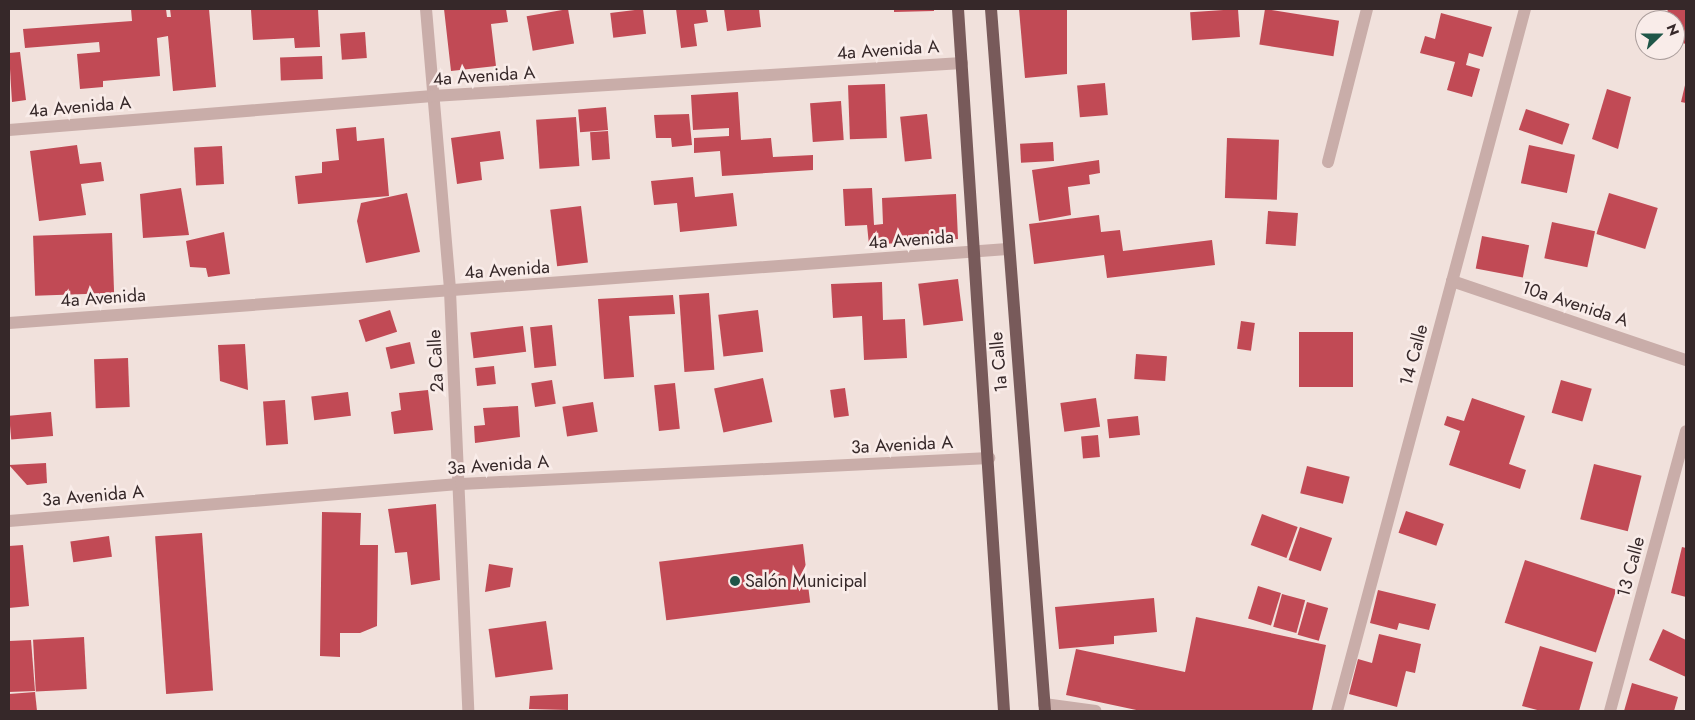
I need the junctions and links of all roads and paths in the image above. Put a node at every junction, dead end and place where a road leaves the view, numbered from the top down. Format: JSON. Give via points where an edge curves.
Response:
{"nodes":[{"id":1,"x":426,"y":9,"type":"edge"},
{"id":2,"x":958,"y":9,"type":"edge"},
{"id":3,"x":991,"y":9,"type":"edge"},
{"id":4,"x":1367,"y":9,"type":"edge"},
{"id":5,"x":1525,"y":9,"type":"edge"},
{"id":6,"x":962,"y":63,"type":"junction"},
{"id":7,"x":433,"y":96,"type":"junction"},
{"id":8,"x":9,"y":130,"type":"edge"},
{"id":9,"x":1328,"y":162,"type":"dead end"},
{"id":10,"x":1007,"y":249,"type":"junction"},
{"id":11,"x":976,"y":252,"type":"junction"},
{"id":12,"x":1452,"y":282,"type":"junction"},
{"id":13,"x":450,"y":291,"type":"junction"},
{"id":14,"x":9,"y":323,"type":"edge"},
{"id":15,"x":1686,"y":360,"type":"edge"},
{"id":16,"x":1686,"y":431,"type":"edge"},
{"id":17,"x":989,"y":458,"type":"junction"},
{"id":18,"x":461,"y":484,"type":"junction"},
{"id":19,"x":9,"y":521,"type":"edge"},
{"id":20,"x":1045,"y":708,"type":"edge"},
{"id":21,"x":468,"y":711,"type":"edge"},
{"id":22,"x":1004,"y":711,"type":"edge"},
{"id":23,"x":1096,"y":711,"type":"edge"},
{"id":24,"x":1337,"y":711,"type":"edge"},
{"id":25,"x":1610,"y":711,"type":"edge"}],
"edges":[{"from":1,"to":7,"type":"street","name":"2a Calle"},
{"from":2,"to":6,"type":"main road","name":"1a Calle"},
{"from":3,"to":10,"type":"main road","name":"1a Calle"},
{"from":4,"to":9,"type":"street"},
{"from":5,"to":12,"type":"street","name":"14 Calle"},
{"from":6,"to":7,"type":"street","name":"4a Avenida A"},
{"from":6,"to":11,"type":"main road","name":"1a Calle"},
{"from":7,"to":8,"type":"street","name":"4a Avenida A"},
{"from":7,"to":13,"type":"street","name":"2a Calle"},
{"from":10,"to":11,"type":"street","name":"4a Avenida"},
{"from":10,"to":20,"type":"main road","name":"1a Calle"},
{"from":11,"to":13,"type":"street","name":"4a Avenida"},
{"from":11,"to":17,"type":"main road","name":"1a Calle"},
{"from":12,"to":15,"type":"street","name":"10a Avenida A"},
{"from":12,"to":24,"type":"street","name":"14 Calle"},
{"from":13,"to":14,"type":"street","name":"4a Avenida"},
{"from":13,"to":18,"type":"street","name":"2a Calle"},
{"from":16,"to":25,"type":"street","name":"13 Calle"},
{"from":17,"to":18,"type":"street","name":"3a Avenida A"},
{"from":17,"to":22,"type":"main road","name":"1a Calle"},
{"from":18,"to":19,"type":"street","name":"3a Avenida A"},
{"from":18,"to":21,"type":"street","name":"2a Calle"},
{"from":20,"to":23,"type":"street"}]}
